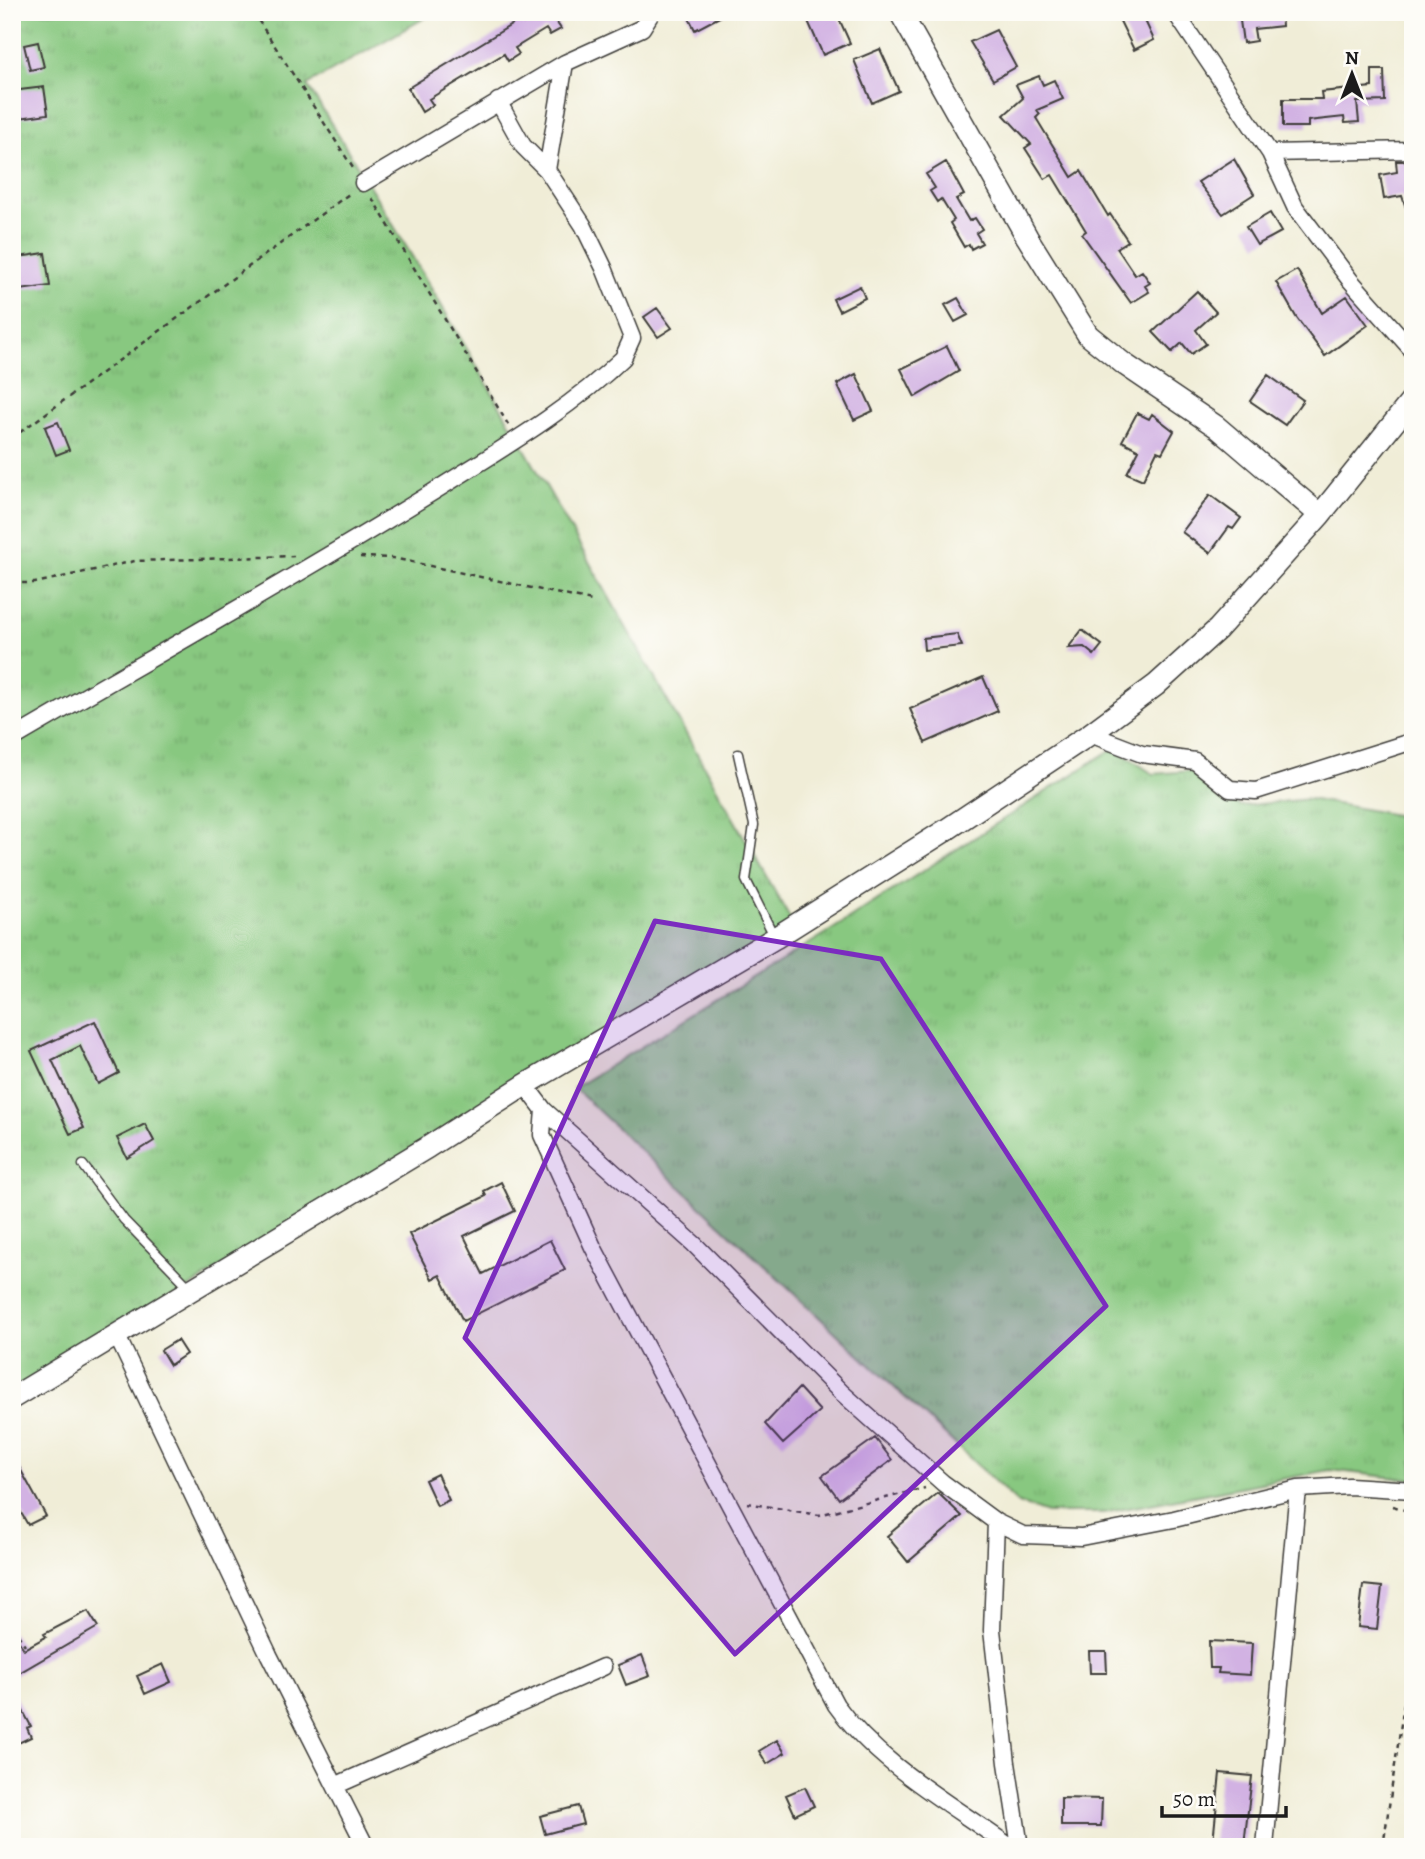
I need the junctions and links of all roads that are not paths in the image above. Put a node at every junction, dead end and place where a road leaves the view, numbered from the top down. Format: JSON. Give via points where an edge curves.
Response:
{"nodes":[{"id":1,"x":652,"y":12,"type":"edge"},
{"id":2,"x":900,"y":12,"type":"edge"},
{"id":3,"x":1175,"y":12,"type":"edge"},
{"id":4,"x":565,"y":63,"type":"junction"},
{"id":5,"x":498,"y":101,"type":"junction"},
{"id":6,"x":1413,"y":150,"type":"edge"},
{"id":7,"x":1270,"y":153,"type":"junction"},
{"id":8,"x":547,"y":170,"type":"junction"},
{"id":9,"x":363,"y":183,"type":"road end"},
{"id":10,"x":1413,"y":351,"type":"edge"},
{"id":11,"x":1413,"y":399,"type":"edge"},
{"id":12,"x":1320,"y":515,"type":"junction"},
{"id":13,"x":1090,"y":734,"type":"junction"},
{"id":14,"x":12,"y":740,"type":"edge"},
{"id":15,"x":1413,"y":741,"type":"edge"},
{"id":16,"x":738,"y":754,"type":"dead end"},
{"id":17,"x":775,"y":938,"type":"junction"},
{"id":18,"x":525,"y":1085,"type":"junction"},
{"id":19,"x":544,"y":1110,"type":"junction"},
{"id":20,"x":83,"y":1165,"type":"dead end"},
{"id":21,"x":191,"y":1290,"type":"junction"},
{"id":22,"x":116,"y":1334,"type":"junction"},
{"id":23,"x":12,"y":1398,"type":"edge"},
{"id":24,"x":1298,"y":1489,"type":"junction"},
{"id":25,"x":1413,"y":1490,"type":"edge"},
{"id":26,"x":996,"y":1522,"type":"junction"},
{"id":27,"x":603,"y":1667,"type":"dead end"},
{"id":28,"x":337,"y":1785,"type":"junction"},
{"id":29,"x":366,"y":1847,"type":"edge"},
{"id":30,"x":1010,"y":1847,"type":"edge"},
{"id":31,"x":1020,"y":1847,"type":"edge"},
{"id":32,"x":1265,"y":1847,"type":"edge"}],
"edges":[{"from":1,"to":4,"type":"street","via":[[642,28]]},
{"from":2,"to":12,"type":"main road","via":[[1088,335],[1217,426]]},
{"from":3,"to":7,"type":"street"},
{"from":4,"to":5,"type":"street"},
{"from":4,"to":8,"type":"street"},
{"from":5,"to":8,"type":"street","via":[[523,146]]},
{"from":5,"to":9,"type":"street"},
{"from":6,"to":7,"type":"street"},
{"from":7,"to":10,"type":"street","via":[[1295,207],[1350,280]]},
{"from":8,"to":14,"type":"street","via":[[604,268],[632,338],[623,358],[516,440],[332,555]]},
{"from":11,"to":12,"type":"main road"},
{"from":12,"to":13,"type":"main road","via":[[1218,629],[1156,685]]},
{"from":13,"to":15,"type":"street","via":[[1142,754],[1195,761],[1230,789],[1242,791],[1256,791]]},
{"from":13,"to":17,"type":"main road"},
{"from":16,"to":17,"type":"lane","via":[[754,825],[746,880]]},
{"from":17,"to":18,"type":"main road"},
{"from":18,"to":19,"type":"street"},
{"from":18,"to":21,"type":"main road"},
{"from":19,"to":26,"type":"street","via":[[694,1244],[841,1392],[943,1483]]},
{"from":19,"to":30,"type":"street","via":[[542,1135],[593,1247],[836,1705],[855,1732]]},
{"from":20,"to":21,"type":"lane","via":[[124,1220]]},
{"from":21,"to":22,"type":"main road"},
{"from":22,"to":23,"type":"main road"},
{"from":22,"to":28,"type":"street","via":[[269,1656]]},
{"from":24,"to":25,"type":"street"},
{"from":24,"to":26,"type":"street","via":[[1081,1536],[1023,1535]]},
{"from":24,"to":32,"type":"street"},
{"from":26,"to":31,"type":"street","via":[[992,1630]]},
{"from":27,"to":28,"type":"street"},
{"from":28,"to":29,"type":"street"}]}
